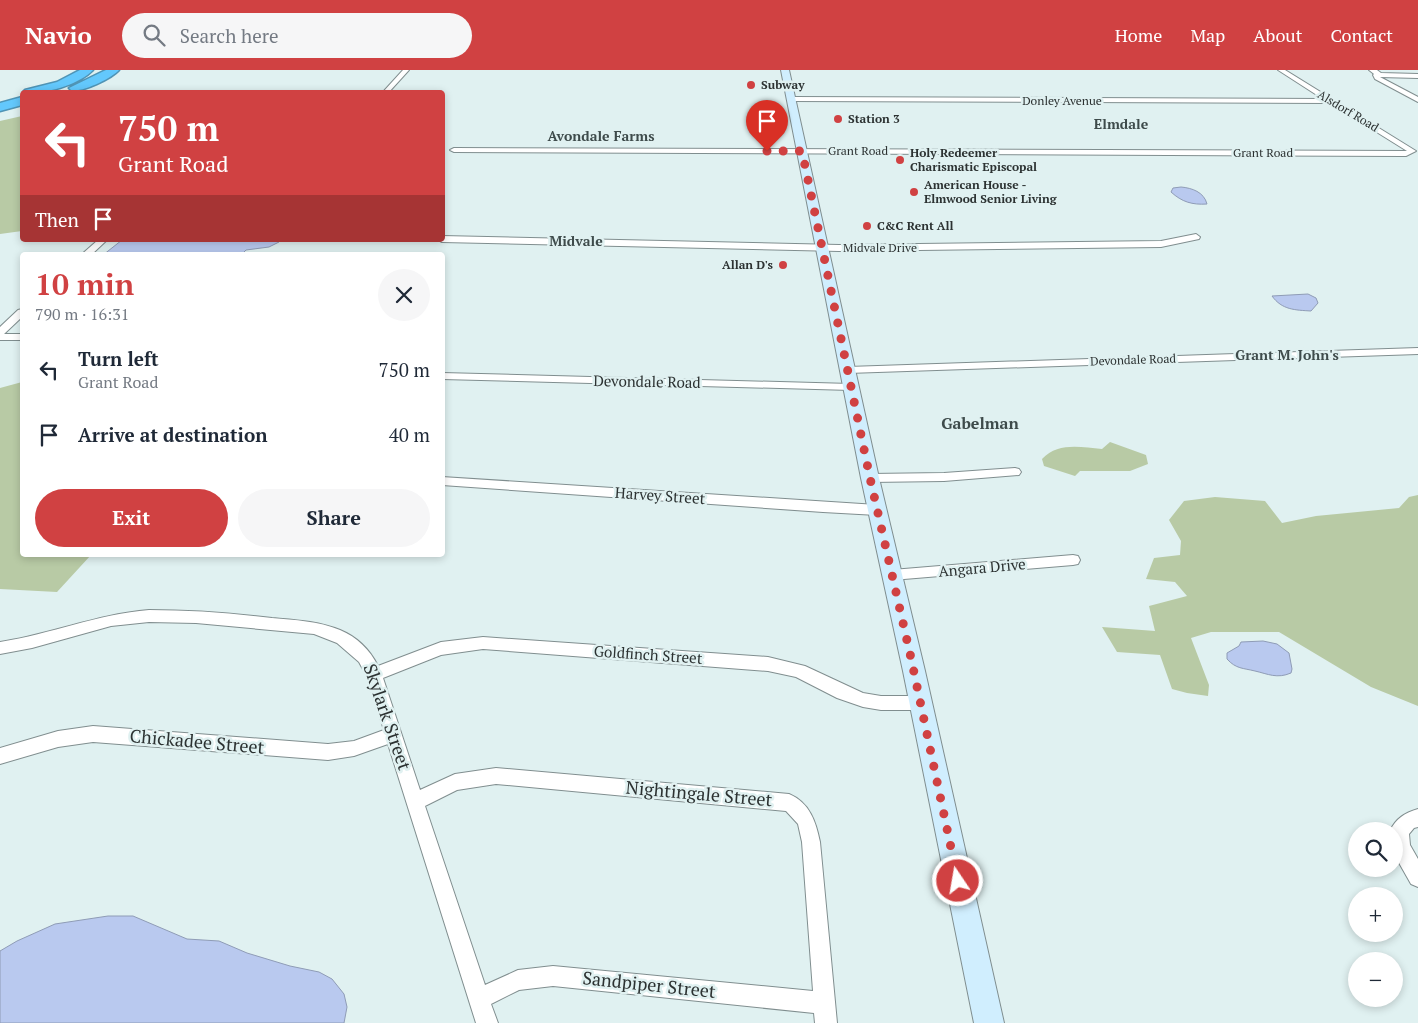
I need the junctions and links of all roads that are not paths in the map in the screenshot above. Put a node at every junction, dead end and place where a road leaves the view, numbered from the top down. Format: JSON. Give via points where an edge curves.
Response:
{"nodes":[{"id":1,"x":88,"y":70,"type":"edge"},
{"id":2,"x":114,"y":70,"type":"edge"},
{"id":3,"x":406,"y":70,"type":"edge"},
{"id":4,"x":785,"y":70,"type":"edge"},
{"id":5,"x":1281,"y":70,"type":"edge"},
{"id":6,"x":1363,"y":70,"type":"edge"},
{"id":7,"x":1372,"y":70,"type":"edge"},
{"id":8,"x":1377,"y":76,"type":"junction"},
{"id":9,"x":1418,"y":76,"type":"edge"},
{"id":10,"x":37,"y":90,"type":"edge"},
{"id":11,"x":65,"y":90,"type":"edge"},
{"id":12,"x":388,"y":90,"type":"edge"},
{"id":13,"x":20,"y":94,"type":"edge"},
{"id":14,"x":0,"y":97,"type":"edge"},
{"id":15,"x":791,"y":99,"type":"junction"},
{"id":16,"x":1418,"y":100,"type":"edge"},
{"id":17,"x":20,"y":102,"type":"edge"},
{"id":18,"x":1333,"y":102,"type":"junction"},
{"id":19,"x":0,"y":107,"type":"edge"},
{"id":20,"x":454,"y":150,"type":"dead end"},
{"id":21,"x":802,"y":151,"type":"junction"},
{"id":22,"x":1411,"y":152,"type":"joint"},
{"id":23,"x":1196,"y":237,"type":"dead end"},
{"id":24,"x":445,"y":239,"type":"edge"},
{"id":25,"x":101,"y":242,"type":"edge"},
{"id":26,"x":822,"y":248,"type":"junction"},
{"id":27,"x":89,"y":252,"type":"edge"},
{"id":28,"x":20,"y":314,"type":"edge"},
{"id":29,"x":0,"y":332,"type":"edge"},
{"id":30,"x":0,"y":337,"type":"edge"},
{"id":31,"x":20,"y":338,"type":"edge"},
{"id":32,"x":1418,"y":351,"type":"edge"},
{"id":33,"x":848,"y":370,"type":"junction"},
{"id":34,"x":445,"y":376,"type":"edge"},
{"id":35,"x":851,"y":388,"type":"junction"},
{"id":36,"x":1015,"y":472,"type":"dead end"},
{"id":37,"x":870,"y":478,"type":"junction"},
{"id":38,"x":445,"y":482,"type":"edge"},
{"id":39,"x":877,"y":510,"type":"junction"},
{"id":40,"x":1073,"y":560,"type":"dead end"},
{"id":41,"x":892,"y":575,"type":"junction"},
{"id":42,"x":0,"y":648,"type":"edge"},
{"id":43,"x":374,"y":675,"type":"junction"},
{"id":44,"x":921,"y":703,"type":"junction"},
{"id":45,"x":394,"y":734,"type":"junction"},
{"id":46,"x":0,"y":756,"type":"edge"},
{"id":47,"x":416,"y":801,"type":"junction"},
{"id":48,"x":1410,"y":821,"type":"edge"},
{"id":49,"x":1418,"y":877,"type":"edge"},
{"id":50,"x":478,"y":999,"type":"junction"},
{"id":51,"x":826,"y":1013,"type":"edge"},
{"id":52,"x":487,"y":1023,"type":"edge"},
{"id":53,"x":989,"y":1023,"type":"edge"}],
"edges":[{"from":1,"to":10,"type":"highway","via":[[61,84]]},
{"from":2,"to":11,"type":"highway","via":[[94,81]]},
{"from":3,"to":12,"type":"street"},
{"from":4,"to":15,"type":"main road"},
{"from":5,"to":18,"type":"street","name":"Alsdorf Road"},
{"from":6,"to":8,"type":"street"},
{"from":7,"to":8,"type":"street","via":[[1378,73]]},
{"from":8,"to":9,"type":"street"},
{"from":8,"to":16,"type":"street"},
{"from":13,"to":14,"type":"highway"},
{"from":15,"to":18,"type":"street","name":"Donley Avenue"},
{"from":15,"to":21,"type":"main road"},
{"from":17,"to":19,"type":"highway"},
{"from":18,"to":22,"type":"street","name":"Alsdorf Road"},
{"from":20,"to":21,"type":"street","name":"Grant Road"},
{"from":21,"to":22,"type":"street","name":"Grant Road"},
{"from":21,"to":26,"type":"main road"},
{"from":23,"to":26,"type":"street","name":"Midvale Drive","via":[[1161,244]]},
{"from":24,"to":26,"type":"street","name":"Midvale Drive"},
{"from":25,"to":27,"type":"street"},
{"from":26,"to":33,"type":"main road"},
{"from":28,"to":29,"type":"street"},
{"from":30,"to":31,"type":"street"},
{"from":32,"to":33,"type":"street","name":"Devondale Road"},
{"from":33,"to":35,"type":"main road"},
{"from":34,"to":35,"type":"street","name":"Devondale Road"},
{"from":35,"to":37,"type":"main road"},
{"from":36,"to":37,"type":"street"},
{"from":37,"to":39,"type":"main road"},
{"from":38,"to":39,"type":"street","name":"Harvey Street"},
{"from":39,"to":41,"type":"main road"},
{"from":40,"to":41,"type":"street","name":"Angara Drive"},
{"from":41,"to":44,"type":"main road"},
{"from":42,"to":43,"type":"street","name":"Skylark Street","via":[[124,618],[195,618],[325,630],[358,648],[370,662]]},
{"from":43,"to":44,"type":"street","name":"Goldfinch Street","via":[[442,648],[483,643],[768,664],[799,671],[862,700]]},
{"from":43,"to":45,"type":"street","name":"Skylark Street"},
{"from":44,"to":53,"type":"main road"},
{"from":45,"to":46,"type":"street","name":"Chickadee Street","via":[[369,745],[328,752],[93,734],[58,739]]},
{"from":45,"to":47,"type":"street","name":"Skylark Street"},
{"from":47,"to":50,"type":"street","name":"Skylark Street"},
{"from":47,"to":51,"type":"street","name":"Nightingale Street","via":[[455,782],[496,776],[789,803],[800,810],[807,822],[811,842]]},
{"from":48,"to":49,"type":"street","via":[[1399,831],[1399,840]]},
{"from":50,"to":51,"type":"street","name":"Sandpiper Street","via":[[518,980],[553,976]]},
{"from":50,"to":52,"type":"street","name":"Skylark Street"}]}
